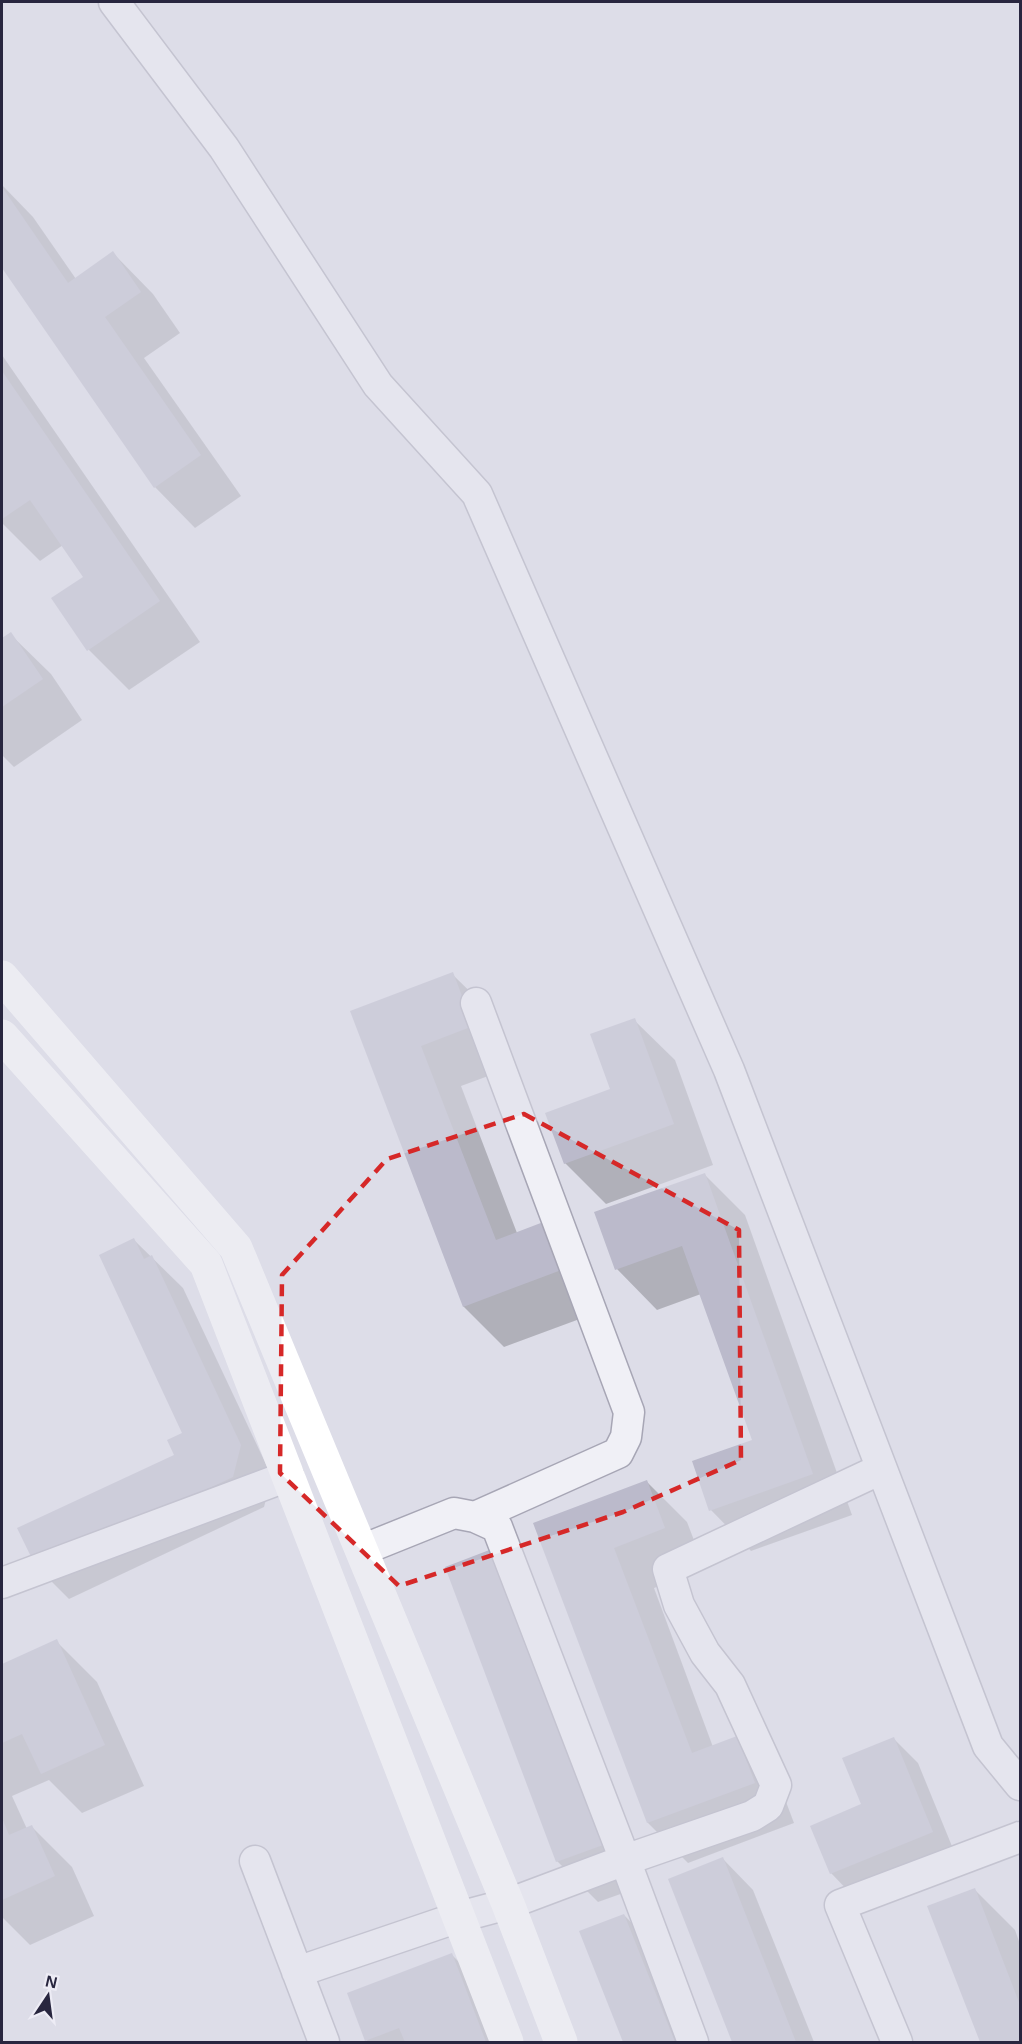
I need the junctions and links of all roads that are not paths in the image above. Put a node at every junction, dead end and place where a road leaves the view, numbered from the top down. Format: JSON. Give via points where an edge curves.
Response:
{"nodes":[{"id":1,"x":114,"y":2,"type":"edge"},
{"id":2,"x":2,"y":977,"type":"edge"},
{"id":3,"x":476,"y":1003,"type":"dead end"},
{"id":4,"x":2,"y":1036,"type":"edge"},
{"id":5,"x":882,"y":1470,"type":"junction"},
{"id":6,"x":288,"y":1476,"type":"junction"},
{"id":7,"x":475,"y":1517,"type":"junction"},
{"id":8,"x":362,"y":1550,"type":"junction"},
{"id":9,"x":2,"y":1583,"type":"edge"},
{"id":10,"x":1020,"y":1785,"type":"edge"},
{"id":11,"x":1020,"y":1837,"type":"edge"},
{"id":12,"x":625,"y":1860,"type":"junction"},
{"id":13,"x":255,"y":1861,"type":"dead end"},
{"id":14,"x":508,"y":1904,"type":"junction"},
{"id":15,"x":459,"y":1917,"type":"junction"},
{"id":16,"x":297,"y":1972,"type":"junction"},
{"id":17,"x":324,"y":2043,"type":"edge"},
{"id":18,"x":507,"y":2043,"type":"edge"},
{"id":19,"x":561,"y":2043,"type":"edge"},
{"id":20,"x":693,"y":2043,"type":"edge"},
{"id":21,"x":897,"y":2043,"type":"edge"}],
"edges":[{"from":1,"to":5,"type":"street","via":[[224,148],[378,385],[477,494],[729,1070]]},
{"from":2,"to":8,"type":"main road","via":[[236,1248]]},
{"from":3,"to":7,"type":"street","via":[[629,1412],[626,1437],[618,1453]]},
{"from":4,"to":6,"type":"main road","via":[[206,1264]]},
{"from":5,"to":10,"type":"street","via":[[988,1746]]},
{"from":5,"to":12,"type":"street","via":[[668,1569],[679,1605],[705,1653],[730,1685],[776,1785],[768,1806],[752,1816]]},
{"from":6,"to":9,"type":"street"},
{"from":6,"to":15,"type":"main road"},
{"from":7,"to":8,"type":"street","via":[[454,1513]]},
{"from":7,"to":12,"type":"street","via":[[497,1527]]},
{"from":8,"to":14,"type":"main road"},
{"from":11,"to":21,"type":"street","via":[[840,1905]]},
{"from":12,"to":14,"type":"street"},
{"from":12,"to":20,"type":"street"},
{"from":13,"to":16,"type":"street"},
{"from":14,"to":15,"type":"street"},
{"from":14,"to":19,"type":"main road"},
{"from":15,"to":16,"type":"street"},
{"from":15,"to":18,"type":"main road"},
{"from":16,"to":17,"type":"street"}]}
